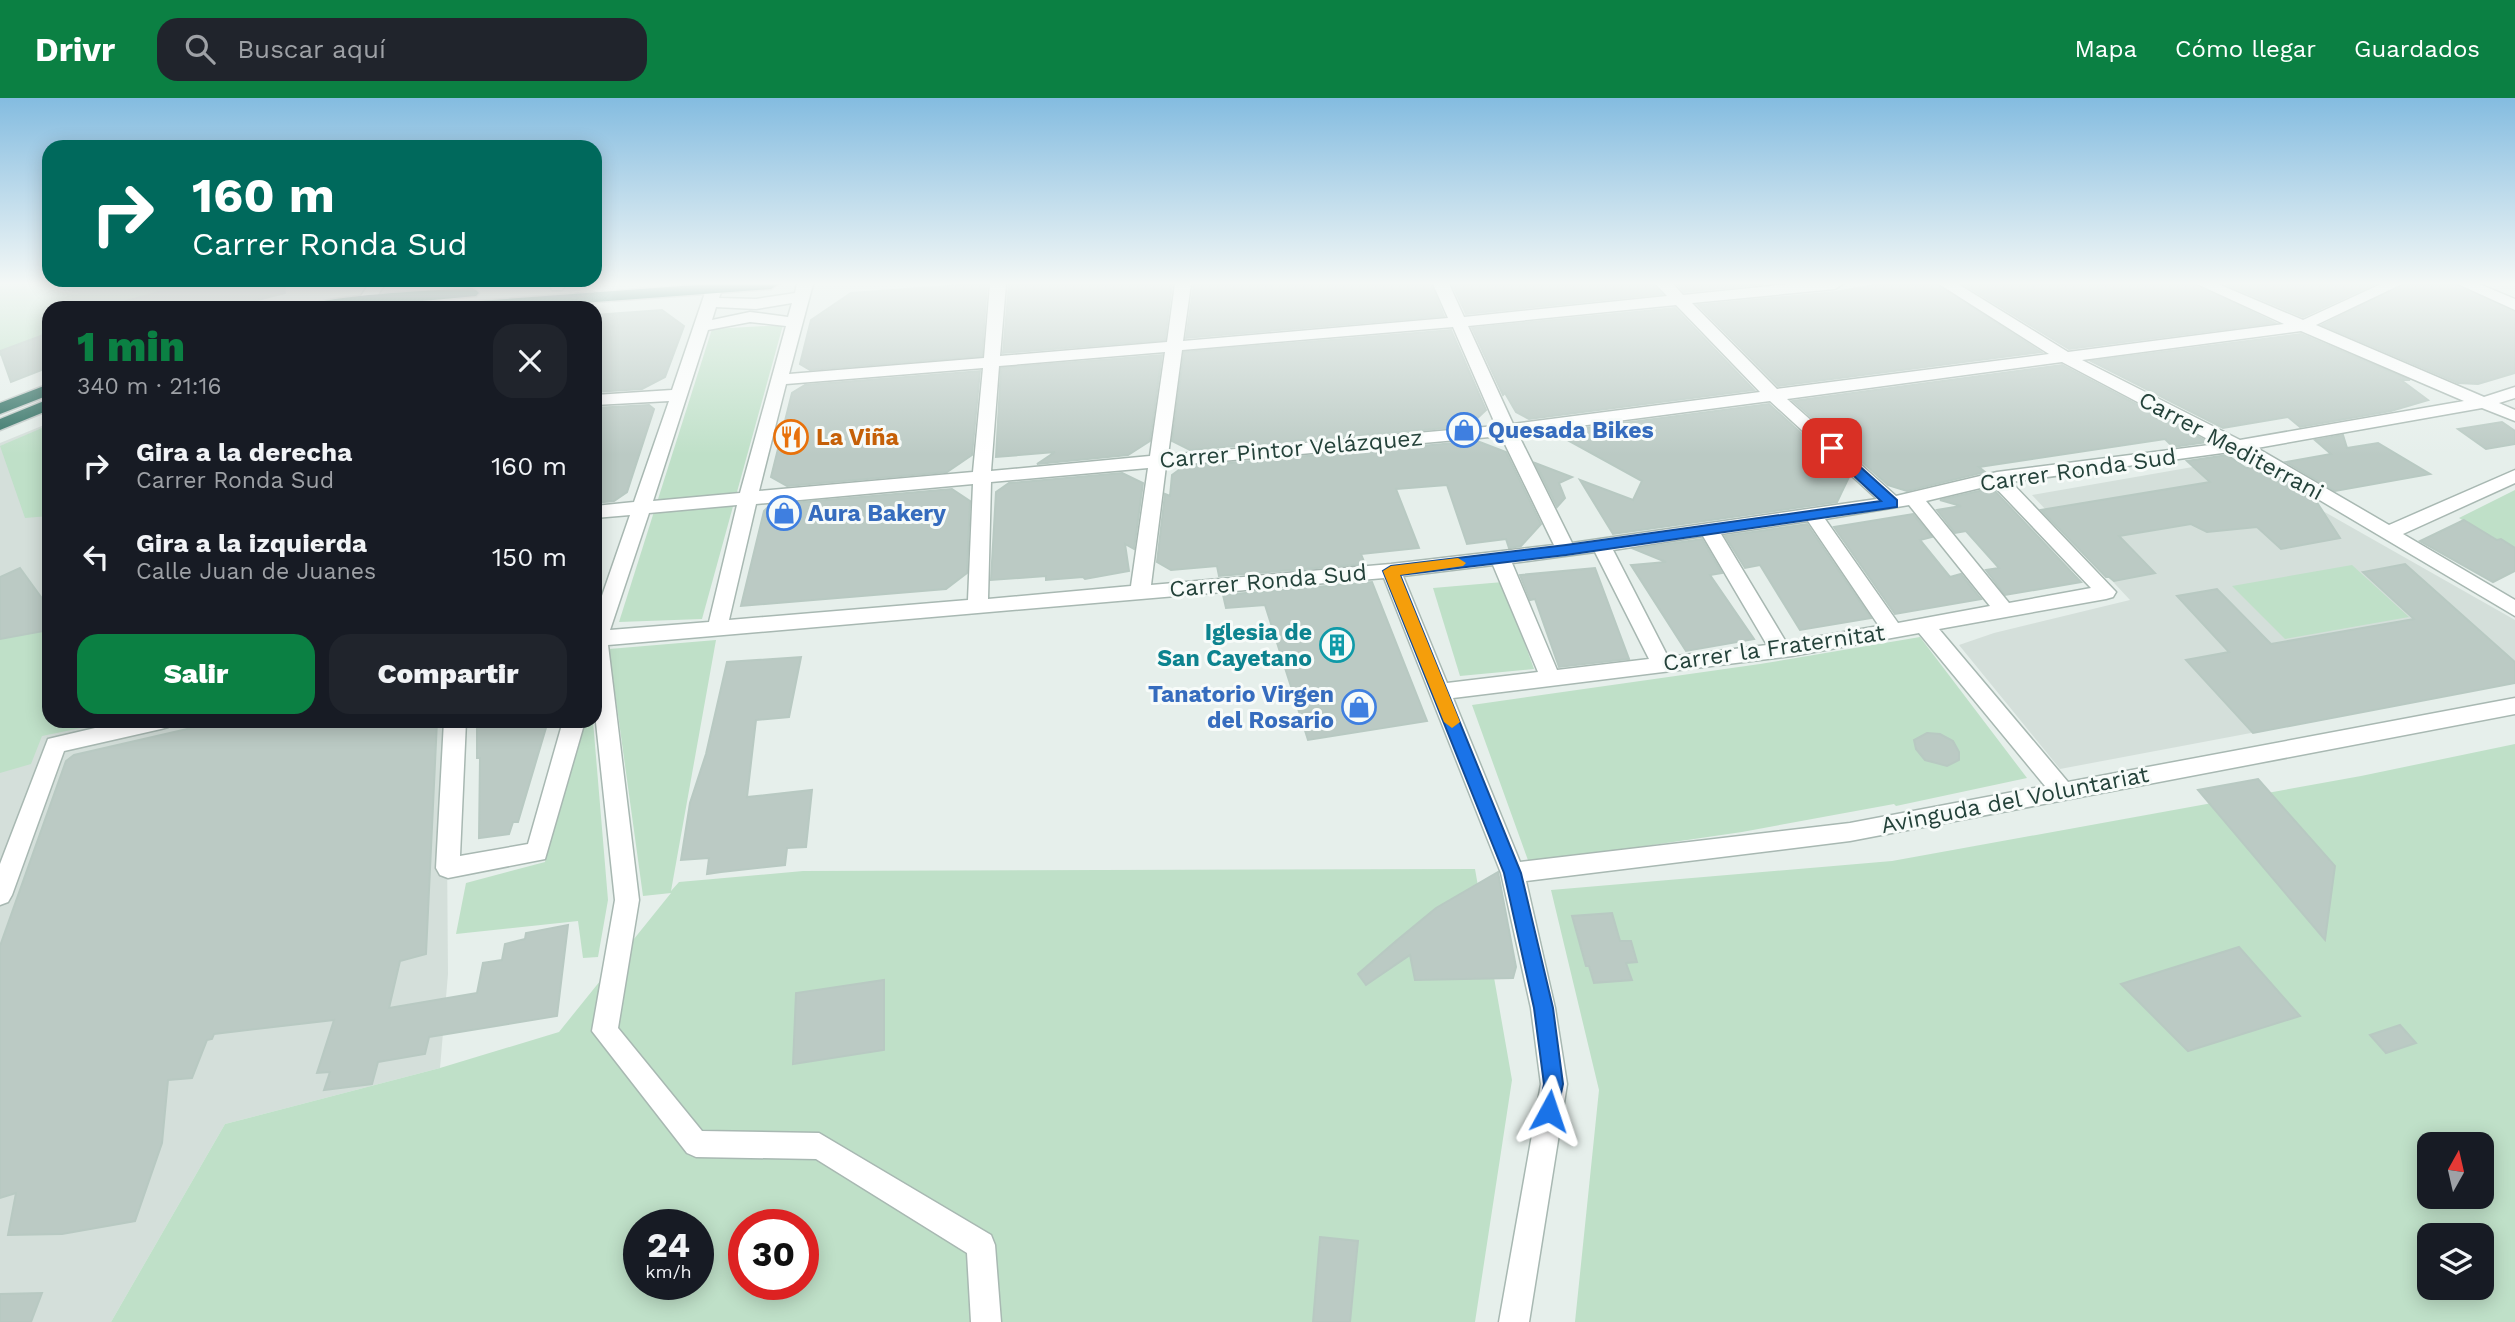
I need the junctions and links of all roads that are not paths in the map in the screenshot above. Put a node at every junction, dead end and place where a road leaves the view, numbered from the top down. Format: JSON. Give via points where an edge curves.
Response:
{"nodes":[{"id":1,"x":697,"y":341,"type":"edge"},
{"id":2,"x":789,"y":341,"type":"edge"},
{"id":3,"x":994,"y":341,"type":"edge"},
{"id":4,"x":1175,"y":341,"type":"edge"},
{"id":5,"x":1241,"y":341,"type":"edge"},
{"id":6,"x":1467,"y":341,"type":"edge"},
{"id":7,"x":1721,"y":341,"type":"edge"},
{"id":8,"x":2039,"y":341,"type":"edge"},
{"id":9,"x":2195,"y":341,"type":"edge"},
{"id":10,"x":2337,"y":341,"type":"edge"},
{"id":11,"x":1174,"y":347,"type":"junction"},
{"id":12,"x":2068,"y":359,"type":"junction"},
{"id":13,"x":993,"y":363,"type":"junction"},
{"id":14,"x":779,"y":380,"type":"junction"},
{"id":15,"x":42,"y":392,"type":"edge"},
{"id":16,"x":2515,"y":392,"type":"edge"},
{"id":17,"x":1771,"y":393,"type":"junction"},
{"id":18,"x":677,"y":395,"type":"junction"},
{"id":19,"x":602,"y":400,"type":"edge"},
{"id":20,"x":2481,"y":403,"type":"junction"},
{"id":21,"x":42,"y":407,"type":"edge"},
{"id":22,"x":0,"y":409,"type":"edge"},
{"id":23,"x":2515,"y":416,"type":"edge"},
{"id":24,"x":0,"y":425,"type":"edge"},
{"id":25,"x":1507,"y":430,"type":"junction"},
{"id":26,"x":2241,"y":446,"type":"junction"},
{"id":27,"x":1158,"y":460,"type":"junction"},
{"id":28,"x":2515,"y":476,"type":"edge"},
{"id":29,"x":982,"y":477,"type":"junction"},
{"id":30,"x":1997,"y":478,"type":"junction"},
{"id":31,"x":748,"y":497,"type":"junction"},
{"id":32,"x":1915,"y":500,"type":"junction"},
{"id":33,"x":1892,"y":503,"type":"junction"},
{"id":34,"x":642,"y":508,"type":"junction"},
{"id":35,"x":602,"y":511,"type":"edge"},
{"id":36,"x":1813,"y":515,"type":"junction"},
{"id":37,"x":1709,"y":530,"type":"junction"},
{"id":38,"x":2388,"y":533,"type":"junction"},
{"id":39,"x":1601,"y":545,"type":"junction"},
{"id":40,"x":1566,"y":550,"type":"junction"},
{"id":41,"x":1500,"y":558,"type":"junction"},
{"id":42,"x":1391,"y":571,"type":"junction"},
{"id":43,"x":1140,"y":592,"type":"junction"},
{"id":44,"x":978,"y":606,"type":"junction"},
{"id":45,"x":2515,"y":609,"type":"edge"},
{"id":46,"x":2004,"y":610,"type":"junction"},
{"id":47,"x":602,"y":624,"type":"edge"},
{"id":48,"x":1924,"y":625,"type":"junction"},
{"id":49,"x":717,"y":629,"type":"junction"},
{"id":50,"x":1893,"y":631,"type":"junction"},
{"id":51,"x":602,"y":640,"type":"edge"},
{"id":52,"x":1780,"y":650,"type":"junction"},
{"id":53,"x":1662,"y":665,"type":"junction"},
{"id":54,"x":1551,"y":679,"type":"junction"},
{"id":55,"x":1440,"y":692,"type":"junction"},
{"id":56,"x":602,"y":693,"type":"edge"},
{"id":57,"x":2515,"y":706,"type":"edge"},
{"id":58,"x":132,"y":728,"type":"edge"},
{"id":59,"x":455,"y":728,"type":"edge"},
{"id":60,"x":572,"y":728,"type":"edge"},
{"id":61,"x":2063,"y":792,"type":"junction"},
{"id":62,"x":1513,"y":873,"type":"junction"},
{"id":63,"x":0,"y":895,"type":"edge"},
{"id":64,"x":985,"y":1322,"type":"edge"},
{"id":65,"x":1514,"y":1322,"type":"edge"}],
"edges":[{"from":1,"to":18,"type":"street"},
{"from":2,"to":14,"type":"street"},
{"from":3,"to":13,"type":"street"},
{"from":4,"to":11,"type":"street"},
{"from":5,"to":11,"type":"street"},
{"from":6,"to":25,"type":"street"},
{"from":7,"to":17,"type":"street"},
{"from":8,"to":12,"type":"street","name":"Carrer Mediterrani"},
{"from":9,"to":12,"type":"street","name":"Carrer Pintor Velázquez"},
{"from":10,"to":20,"type":"street"},
{"from":11,"to":13,"type":"street"},
{"from":11,"to":27,"type":"street"},
{"from":12,"to":17,"type":"street","name":"Carrer Pintor Velázquez"},
{"from":12,"to":26,"type":"street","name":"Carrer Mediterrani"},
{"from":13,"to":14,"type":"street"},
{"from":13,"to":29,"type":"street"},
{"from":14,"to":31,"type":"street"},
{"from":15,"to":22,"type":"highway"},
{"from":16,"to":20,"type":"street","name":"Carrer Ronda Sud"},
{"from":17,"to":25,"type":"street","name":"Carrer Pintor Velázquez"},
{"from":17,"to":33,"type":"street"},
{"from":18,"to":19,"type":"street"},
{"from":18,"to":34,"type":"street"},
{"from":20,"to":23,"type":"street"},
{"from":20,"to":26,"type":"street","name":"Carrer Ronda Sud"},
{"from":21,"to":24,"type":"highway"},
{"from":25,"to":27,"type":"street","name":"Carrer Pintor Velázquez"},
{"from":25,"to":40,"type":"street"},
{"from":26,"to":30,"type":"street","name":"Carrer Ronda Sud"},
{"from":26,"to":38,"type":"street","name":"Carrer Mediterrani"},
{"from":27,"to":29,"type":"street","name":"Carrer Pintor Velázquez"},
{"from":27,"to":43,"type":"street"},
{"from":28,"to":38,"type":"street"},
{"from":29,"to":31,"type":"street","name":"Carrer Pintor Velázquez"},
{"from":29,"to":44,"type":"street"},
{"from":30,"to":32,"type":"street","name":"Carrer Ronda Sud"},
{"from":30,"to":46,"type":"street","name":"Carrer la Fraternitat","via":[[2106,592]]},
{"from":31,"to":34,"type":"street","name":"Carrer Pintor Velázquez"},
{"from":31,"to":49,"type":"street"},
{"from":32,"to":33,"type":"street","name":"Carrer Ronda Sud"},
{"from":32,"to":46,"type":"street"},
{"from":33,"to":36,"type":"street","name":"Carrer Ronda Sud"},
{"from":34,"to":35,"type":"street","name":"Carrer Pintor Velázquez"},
{"from":34,"to":47,"type":"street"},
{"from":36,"to":37,"type":"street","name":"Carrer Ronda Sud"},
{"from":36,"to":50,"type":"street"},
{"from":37,"to":39,"type":"street","name":"Carrer Ronda Sud"},
{"from":37,"to":52,"type":"street"},
{"from":38,"to":45,"type":"street","name":"Carrer Mediterrani"},
{"from":39,"to":40,"type":"street","name":"Carrer Ronda Sud"},
{"from":39,"to":53,"type":"street"},
{"from":40,"to":41,"type":"street","name":"Carrer Ronda Sud"},
{"from":41,"to":42,"type":"street","name":"Carrer Ronda Sud"},
{"from":41,"to":54,"type":"street"},
{"from":42,"to":43,"type":"street","name":"Carrer Ronda Sud"},
{"from":42,"to":55,"type":"street"},
{"from":43,"to":44,"type":"street","name":"Carrer Ronda Sud"},
{"from":44,"to":49,"type":"street","name":"Carrer Ronda Sud"},
{"from":46,"to":48,"type":"street","name":"Carrer la Fraternitat"},
{"from":48,"to":50,"type":"street","name":"Carrer la Fraternitat"},
{"from":48,"to":61,"type":"street"},
{"from":49,"to":51,"type":"street","name":"Carrer Ronda Sud"},
{"from":50,"to":52,"type":"street","name":"Carrer la Fraternitat"},
{"from":52,"to":53,"type":"street","name":"Carrer la Fraternitat"},
{"from":53,"to":54,"type":"street","name":"Carrer la Fraternitat"},
{"from":54,"to":55,"type":"street","name":"Carrer la Fraternitat"},
{"from":55,"to":62,"type":"street"},
{"from":56,"to":64,"type":"street","via":[[626,900],[605,1031],[696,1144],[819,1146],[981,1245]]},
{"from":57,"to":61,"type":"street","name":"Avinguda del Voluntariat"},
{"from":58,"to":63,"type":"street","via":[[56,746]]},
{"from":59,"to":60,"type":"street","via":[[448,868],[537,852]]},
{"from":61,"to":62,"type":"street","name":"Avinguda del Voluntariat","via":[[1850,832]]},
{"from":62,"to":65,"type":"street","via":[[1543,1008],[1554,1084]]}]}
